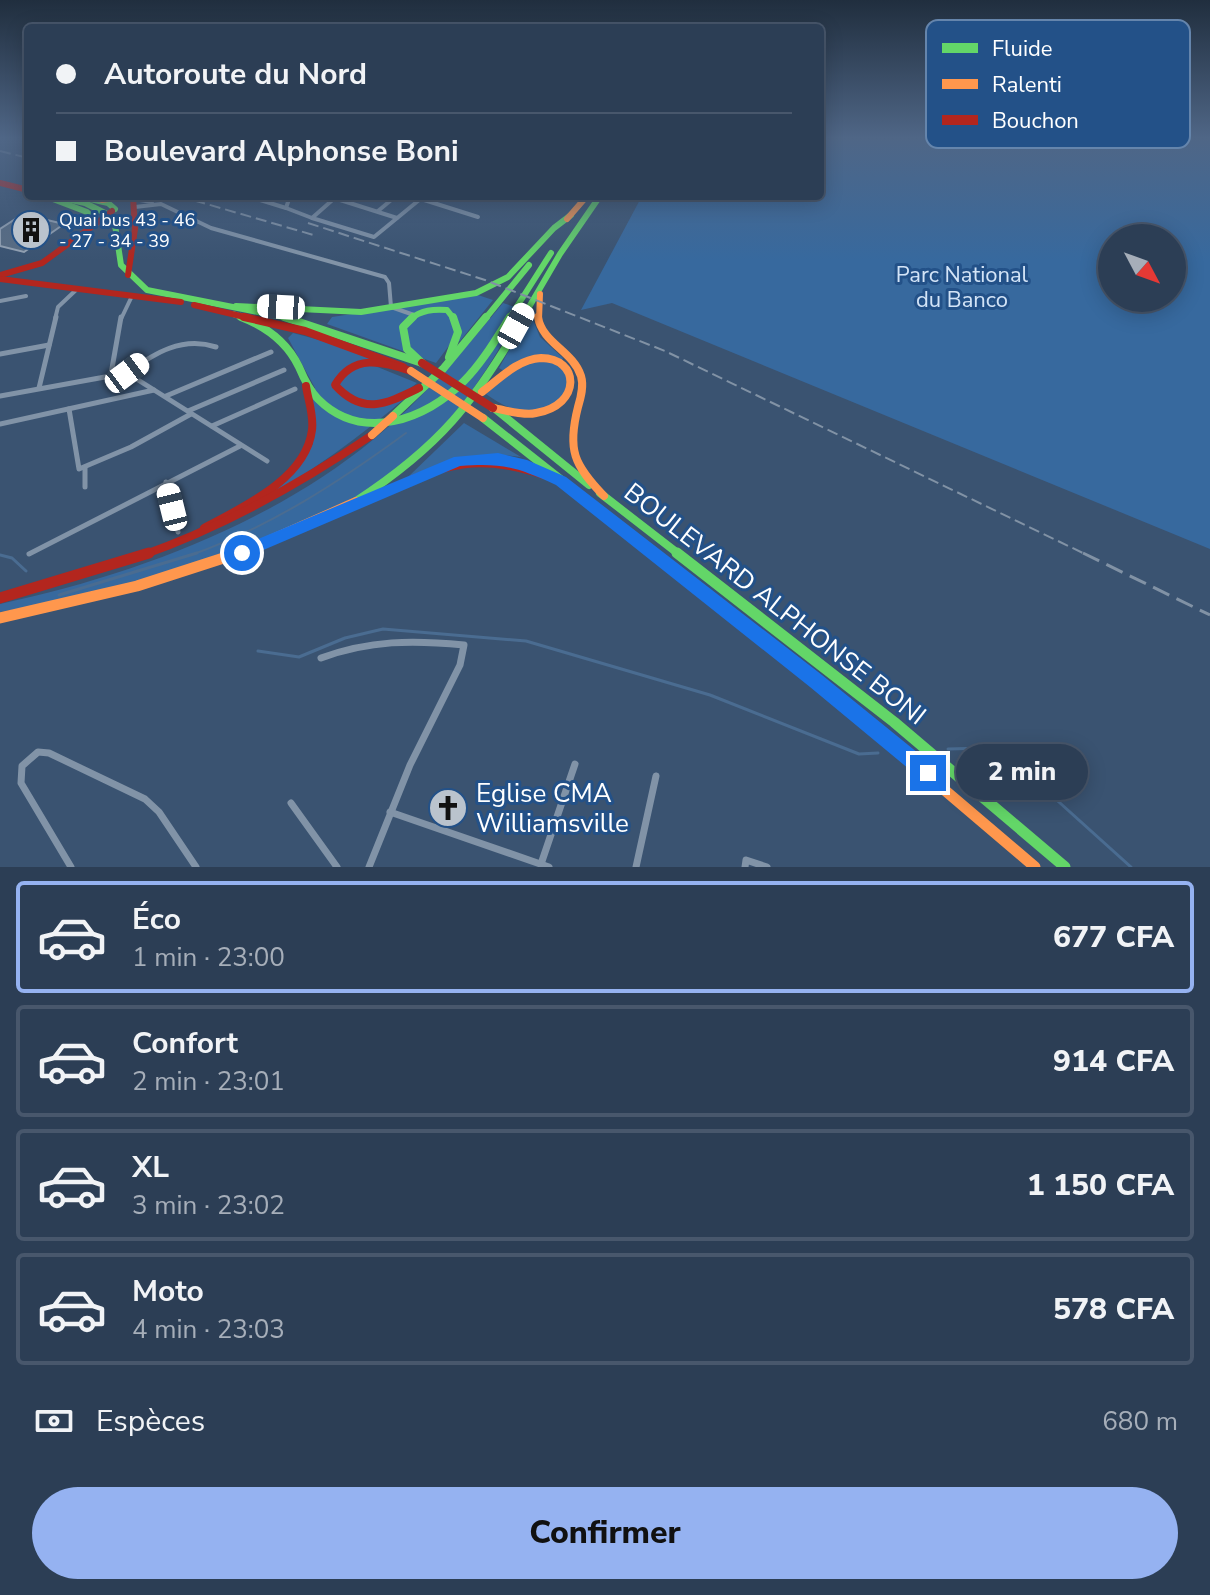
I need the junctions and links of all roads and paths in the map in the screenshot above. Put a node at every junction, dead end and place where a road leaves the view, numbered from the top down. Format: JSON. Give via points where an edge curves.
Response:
{"nodes":[{"id":1,"x":0,"y":185,"type":"edge"},
{"id":2,"x":24,"y":189,"type":"edge"},
{"id":3,"x":56,"y":200,"type":"edge"},
{"id":4,"x":67,"y":200,"type":"edge"},
{"id":5,"x":98,"y":200,"type":"edge"},
{"id":6,"x":130,"y":200,"type":"edge"},
{"id":7,"x":132,"y":200,"type":"edge"},
{"id":8,"x":138,"y":200,"type":"edge"},
{"id":9,"x":260,"y":200,"type":"edge"},
{"id":10,"x":289,"y":200,"type":"edge"},
{"id":11,"x":333,"y":200,"type":"edge"},
{"id":12,"x":346,"y":200,"type":"edge"},
{"id":13,"x":391,"y":200,"type":"edge"},
{"id":14,"x":420,"y":200,"type":"edge"},
{"id":15,"x":428,"y":200,"type":"edge"},
{"id":16,"x":584,"y":200,"type":"edge"},
{"id":17,"x":597,"y":200,"type":"edge"},
{"id":18,"x":286,"y":208,"type":"junction"},
{"id":19,"x":113,"y":210,"type":"junction"},
{"id":20,"x":377,"y":211,"type":"junction"},
{"id":21,"x":571,"y":215,"type":"junction"},
{"id":22,"x":478,"y":217,"type":"dead end"},
{"id":23,"x":312,"y":218,"type":"junction"},
{"id":24,"x":398,"y":218,"type":"junction"},
{"id":25,"x":95,"y":225,"type":"junction"},
{"id":26,"x":128,"y":276,"type":"junction"},
{"id":27,"x":0,"y":277,"type":"edge"},
{"id":28,"x":543,"y":277,"type":"junction"},
{"id":29,"x":76,"y":290,"type":"junction"},
{"id":30,"x":26,"y":296,"type":"dead end"},
{"id":31,"x":132,"y":296,"type":"junction"},
{"id":32,"x":0,"y":301,"type":"edge"},
{"id":33,"x":391,"y":307,"type":"junction"},
{"id":34,"x":235,"y":310,"type":"junction"},
{"id":35,"x":414,"y":315,"type":"junction"},
{"id":36,"x":49,"y":345,"type":"junction"},
{"id":37,"x":216,"y":347,"type":"dead end"},
{"id":38,"x":271,"y":352,"type":"dead end"},
{"id":39,"x":0,"y":354,"type":"edge"},
{"id":40,"x":422,"y":363,"type":"junction"},
{"id":41,"x":443,"y":369,"type":"junction"},
{"id":42,"x":284,"y":370,"type":"dead end"},
{"id":43,"x":411,"y":371,"type":"junction"},
{"id":44,"x":127,"y":373,"type":"junction"},
{"id":45,"x":111,"y":374,"type":"junction"},
{"id":46,"x":305,"y":380,"type":"junction"},
{"id":47,"x":431,"y":382,"type":"junction"},
{"id":48,"x":39,"y":388,"type":"junction"},
{"id":49,"x":295,"y":389,"type":"dead end"},
{"id":50,"x":154,"y":390,"type":"junction"},
{"id":51,"x":0,"y":396,"type":"edge"},
{"id":52,"x":165,"y":396,"type":"junction"},
{"id":53,"x":493,"y":408,"type":"junction"},
{"id":54,"x":69,"y":409,"type":"junction"},
{"id":55,"x":190,"y":412,"type":"junction"},
{"id":56,"x":0,"y":424,"type":"edge"},
{"id":57,"x":211,"y":426,"type":"junction"},
{"id":58,"x":448,"y":429,"type":"junction"},
{"id":59,"x":240,"y":445,"type":"junction"},
{"id":60,"x":267,"y":461,"type":"dead end"},
{"id":61,"x":85,"y":467,"type":"junction"},
{"id":62,"x":561,"y":481,"type":"junction"},
{"id":63,"x":166,"y":482,"type":"junction"},
{"id":64,"x":85,"y":487,"type":"dead end"},
{"id":65,"x":604,"y":496,"type":"junction"},
{"id":66,"x":338,"y":513,"type":"junction"},
{"id":67,"x":178,"y":532,"type":"dead end"},
{"id":68,"x":167,"y":548,"type":"junction"},
{"id":69,"x":29,"y":554,"type":"dead end"},
{"id":70,"x":0,"y":598,"type":"edge"},
{"id":71,"x":0,"y":618,"type":"edge"},
{"id":72,"x":321,"y":658,"type":"dead end"},
{"id":73,"x":575,"y":764,"type":"dead end"},
{"id":74,"x":656,"y":776,"type":"dead end"},
{"id":75,"x":291,"y":803,"type":"dead end"},
{"id":76,"x":390,"y":812,"type":"junction"},
{"id":77,"x":545,"y":866,"type":"edge"},
{"id":78,"x":71,"y":867,"type":"edge"},
{"id":79,"x":196,"y":867,"type":"edge"},
{"id":80,"x":337,"y":867,"type":"edge"},
{"id":81,"x":369,"y":867,"type":"edge"},
{"id":82,"x":636,"y":867,"type":"edge"},
{"id":83,"x":745,"y":867,"type":"edge"},
{"id":84,"x":767,"y":867,"type":"edge"},
{"id":85,"x":1035,"y":867,"type":"edge"},
{"id":86,"x":1065,"y":867,"type":"edge"}],
"edges":[{"from":1,"to":2,"type":"main road"},
{"from":3,"to":25,"type":"main road","via":[[87,212]]},
{"from":4,"to":26,"type":"main road","via":[[111,218],[117,258]]},
{"from":5,"to":19,"type":"main road"},
{"from":6,"to":19,"type":"main road"},
{"from":7,"to":26,"type":"main road","via":[[135,229]]},
{"from":8,"to":33,"type":"street","via":[[157,203],[194,224],[385,277]]},
{"from":9,"to":18,"type":"street"},
{"from":10,"to":18,"type":"street"},
{"from":11,"to":23,"type":"street"},
{"from":12,"to":20,"type":"street"},
{"from":13,"to":20,"type":"street"},
{"from":14,"to":24,"type":"street"},
{"from":15,"to":22,"type":"street"},
{"from":16,"to":21,"type":"main road"},
{"from":17,"to":28,"type":"main road"},
{"from":17,"to":46,"type":"main road","via":[[524,287],[464,385],[439,406],[411,420],[363,423],[322,403]]},
{"from":18,"to":23,"type":"street"},
{"from":19,"to":25,"type":"main road","bridge":true},
{"from":20,"to":24,"type":"street"},
{"from":21,"to":33,"type":"main road","via":[[518,268],[488,289]]},
{"from":21,"to":41,"type":"main road"},
{"from":23,"to":24,"type":"street","via":[[373,237]]},
{"from":25,"to":27,"type":"main road","via":[[33,267]]},
{"from":26,"to":34,"type":"main road","via":[[147,290]]},
{"from":27,"to":29,"type":"main road"},
{"from":28,"to":58,"type":"main road","via":[[503,351]]},
{"from":28,"to":65,"type":"main road","via":[[534,314],[538,327],[574,364],[581,380],[570,435],[572,456]]},
{"from":29,"to":31,"type":"main road"},
{"from":29,"to":36,"type":"street","via":[[58,307]]},
{"from":30,"to":32,"type":"street"},
{"from":31,"to":34,"type":"main road"},
{"from":31,"to":45,"type":"street","via":[[122,311]]},
{"from":33,"to":34,"type":"main road","via":[[348,312]]},
{"from":33,"to":35,"type":"street"},
{"from":34,"to":40,"type":"main road","name":"BOULEVARD ALPHONSE BONI","via":[[315,325]]},
{"from":34,"to":43,"type":"main road"},
{"from":34,"to":46,"type":"main road","via":[[283,338]]},
{"from":35,"to":40,"type":"main road","via":[[403,334],[407,349]]},
{"from":35,"to":41,"type":"main road","via":[[436,308],[456,317],[459,334]]},
{"from":36,"to":39,"type":"street"},
{"from":36,"to":48,"type":"street"},
{"from":37,"to":44,"type":"street","via":[[198,342],[166,348]]},
{"from":38,"to":52,"type":"street"},
{"from":40,"to":53,"type":"main road","name":"BOULEVARD ALPHONSE BONI","bridge":true},
{"from":41,"to":47,"type":"main road"},
{"from":42,"to":55,"type":"street"},
{"from":43,"to":47,"type":"main road","via":[[361,361],[345,368],[335,385],[346,400],[368,406]]},
{"from":43,"to":62,"type":"main road","name":"BOULEVARD ALPHONSE BONI","bridge":true,"via":[[483,418]]},
{"from":44,"to":45,"type":"street"},
{"from":44,"to":50,"type":"street"},
{"from":45,"to":48,"type":"street"},
{"from":46,"to":68,"type":"main road","via":[[312,422],[303,455],[248,503]]},
{"from":47,"to":68,"type":"main road","bridge":true,"via":[[372,435],[284,495]]},
{"from":48,"to":51,"type":"street"},
{"from":49,"to":57,"type":"street"},
{"from":50,"to":52,"type":"street"},
{"from":50,"to":54,"type":"street"},
{"from":52,"to":55,"type":"street"},
{"from":53,"to":58,"type":"main road","via":[[519,416],[546,414],[569,400],[573,377],[553,359],[522,360],[495,378]]},
{"from":53,"to":65,"type":"main road","name":"BOULEVARD ALPHONSE BONI"},
{"from":54,"to":56,"type":"street"},
{"from":54,"to":61,"type":"street","via":[[79,469]]},
{"from":55,"to":57,"type":"street"},
{"from":55,"to":61,"type":"street"},
{"from":57,"to":59,"type":"street"},
{"from":58,"to":66,"type":"main road","via":[[395,476]]},
{"from":59,"to":60,"type":"street"},
{"from":59,"to":63,"type":"street"},
{"from":61,"to":64,"type":"street"},
{"from":62,"to":66,"type":"main road","via":[[498,458],[459,460]]},
{"from":62,"to":85,"type":"main road","name":"BOULEVARD ALPHONSE BONI","via":[[816,681]]},
{"from":63,"to":67,"type":"street"},
{"from":63,"to":69,"type":"street"},
{"from":65,"to":86,"type":"main road","name":"BOULEVARD ALPHONSE BONI","via":[[916,739]]},
{"from":66,"to":71,"type":"main road","via":[[169,579]]},
{"from":68,"to":70,"type":"main road"},
{"from":72,"to":76,"type":"street","via":[[375,640],[464,645],[460,665]]},
{"from":73,"to":77,"type":"street"},
{"from":74,"to":82,"type":"street"},
{"from":75,"to":80,"type":"street"},
{"from":76,"to":77,"type":"street"},
{"from":76,"to":81,"type":"street"},
{"from":78,"to":79,"type":"street","via":[[21,783],[22,766],[38,752],[145,799]]},
{"from":83,"to":84,"type":"street","via":[[746,860]]}]}
